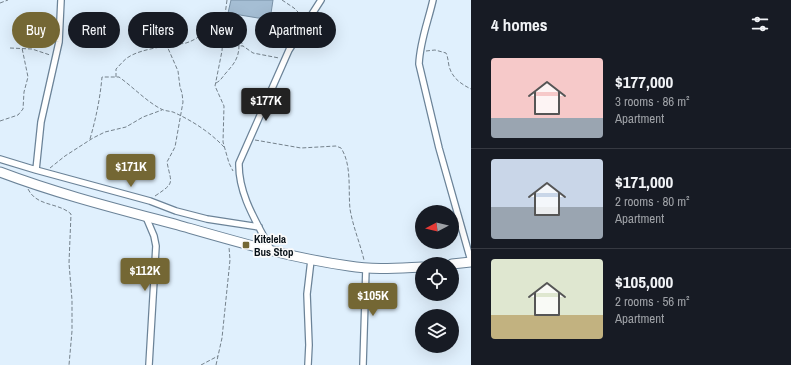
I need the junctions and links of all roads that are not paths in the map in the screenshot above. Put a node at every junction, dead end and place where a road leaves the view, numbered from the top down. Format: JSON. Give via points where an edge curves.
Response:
{"nodes":[{"id":1,"x":61,"y":0,"type":"edge"},
{"id":2,"x":321,"y":0,"type":"edge"},
{"id":3,"x":433,"y":0,"type":"edge"},
{"id":4,"x":0,"y":159,"type":"edge"},
{"id":5,"x":36,"y":170,"type":"junction"},
{"id":6,"x":0,"y":172,"type":"edge"},
{"id":7,"x":146,"y":217,"type":"junction"},
{"id":8,"x":259,"y":227,"type":"junction"},
{"id":9,"x":270,"y":250,"type":"junction"},
{"id":10,"x":312,"y":260,"type":"junction"},
{"id":11,"x":471,"y":262,"type":"edge"},
{"id":12,"x":459,"y":263,"type":"edge"},
{"id":13,"x":415,"y":267,"type":"edge"},
{"id":14,"x":366,"y":268,"type":"junction"},
{"id":15,"x":150,"y":365,"type":"edge"},
{"id":16,"x":308,"y":365,"type":"edge"},
{"id":17,"x":363,"y":365,"type":"edge"}],
"edges":[{"from":1,"to":5,"type":"street","via":[[59,42],[41,122]]},
{"from":2,"to":8,"type":"street","via":[[289,50],[238,163],[240,182]]},
{"from":3,"to":11,"type":"street","via":[[419,51],[419,64]]},
{"from":4,"to":5,"type":"street"},
{"from":5,"to":8,"type":"street","via":[[206,219]]},
{"from":6,"to":7,"type":"highway"},
{"from":7,"to":9,"type":"highway"},
{"from":7,"to":15,"type":"street","via":[[156,246]]},
{"from":8,"to":9,"type":"street"},
{"from":9,"to":10,"type":"highway"},
{"from":10,"to":14,"type":"highway"},
{"from":10,"to":16,"type":"street","via":[[307,294]]},
{"from":11,"to":12,"type":"highway"},
{"from":13,"to":14,"type":"highway"},
{"from":14,"to":17,"type":"street"}]}
